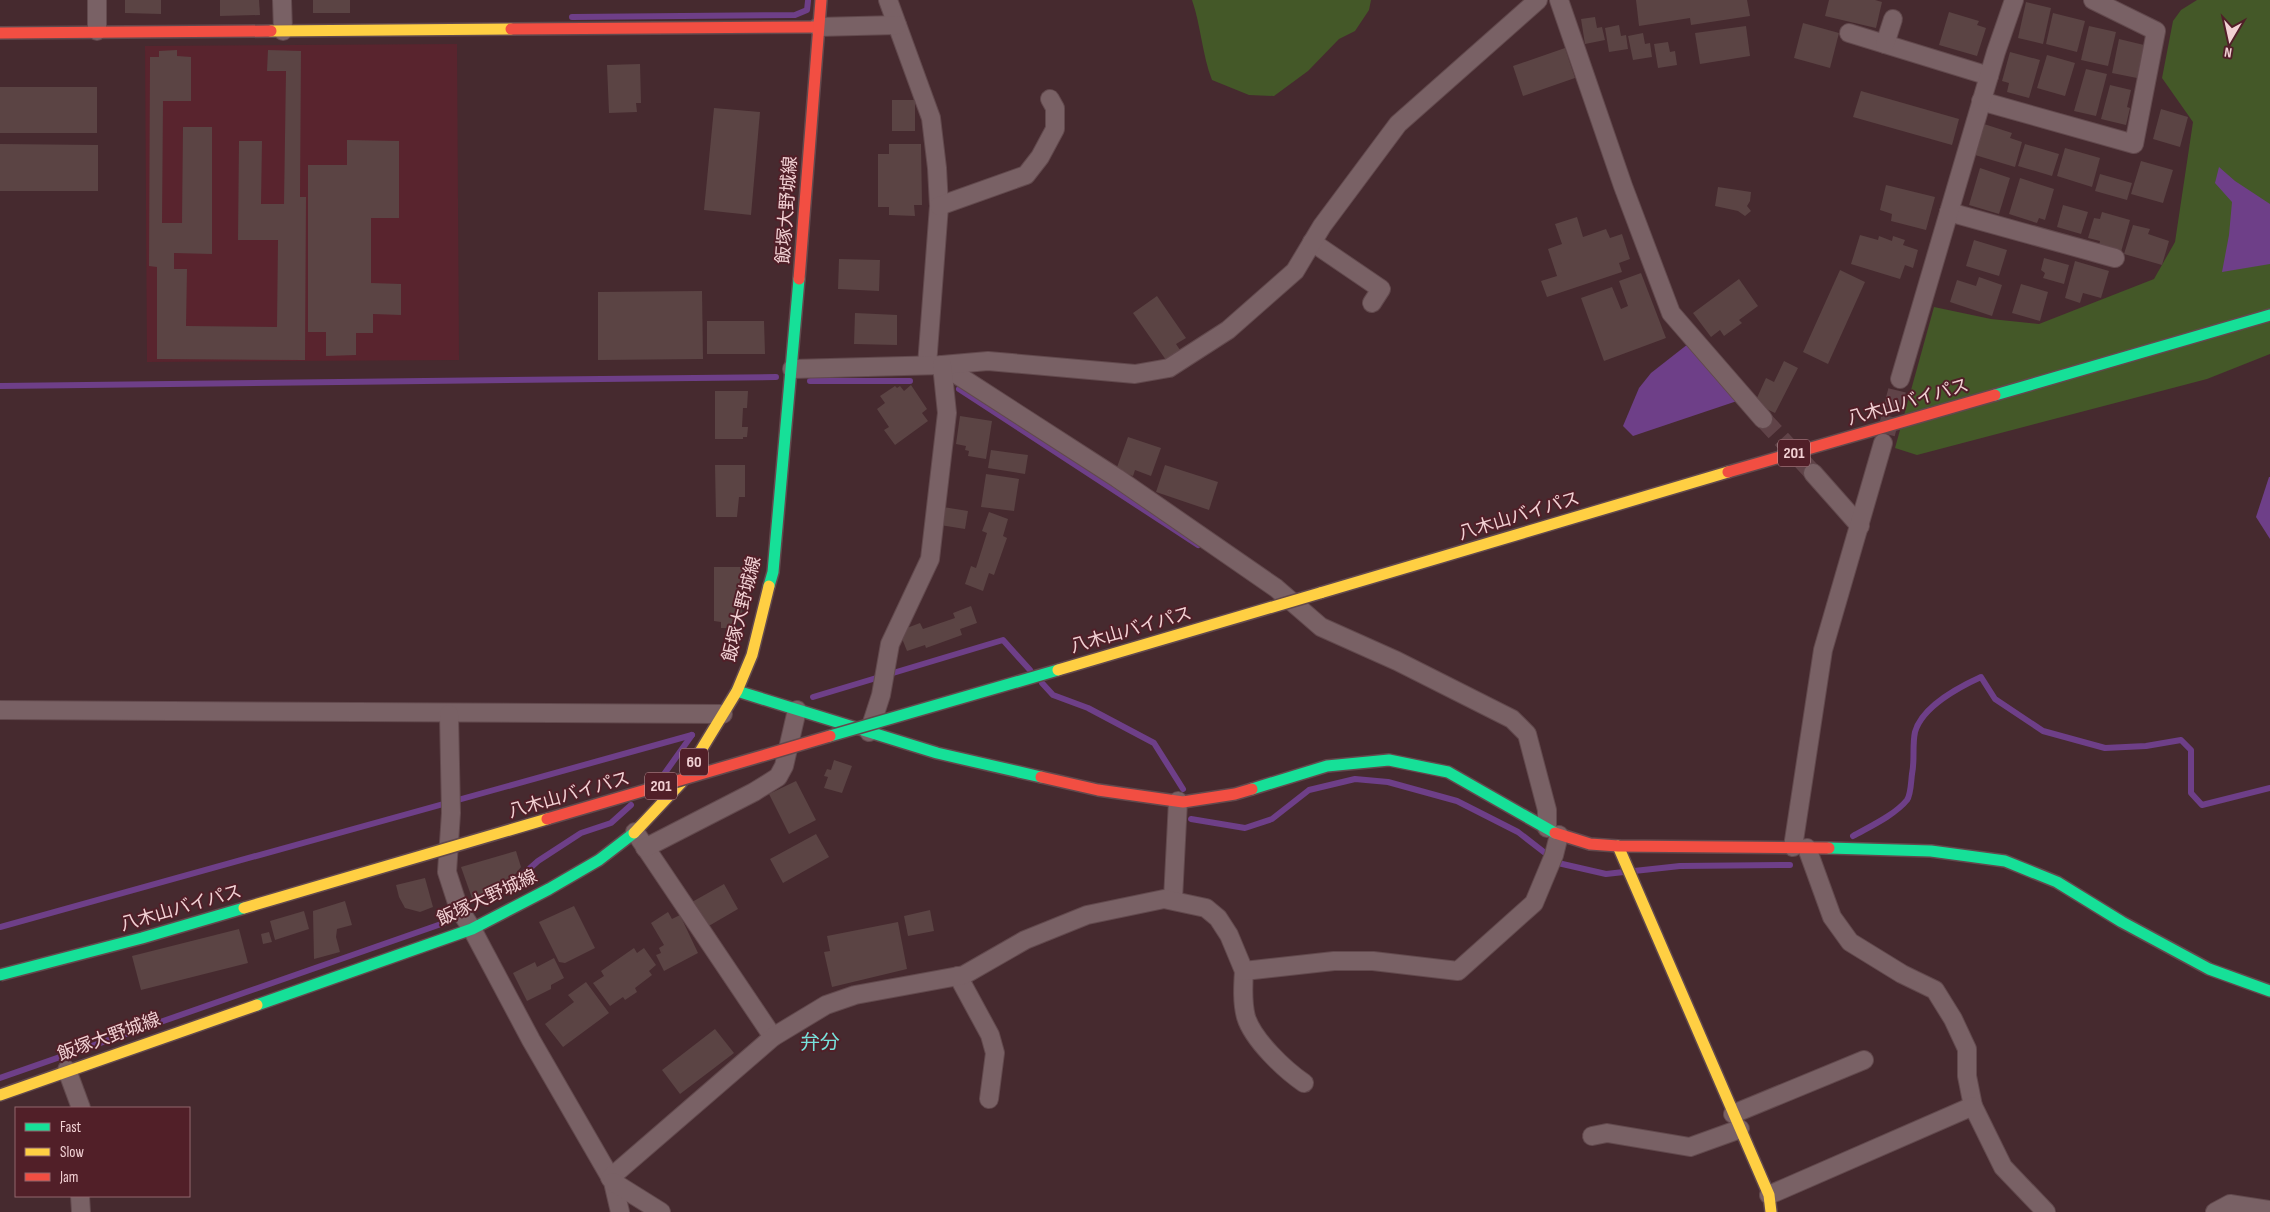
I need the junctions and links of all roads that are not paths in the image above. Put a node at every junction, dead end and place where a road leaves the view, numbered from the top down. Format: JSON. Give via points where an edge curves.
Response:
{"nodes":[{"id":1,"x":97,"y":0,"type":"edge"},
{"id":2,"x":282,"y":0,"type":"edge"},
{"id":3,"x":820,"y":0,"type":"edge"},
{"id":4,"x":888,"y":0,"type":"edge"},
{"id":5,"x":1538,"y":0,"type":"edge"},
{"id":6,"x":1560,"y":0,"type":"edge"},
{"id":7,"x":2014,"y":0,"type":"edge"},
{"id":8,"x":2093,"y":0,"type":"edge"},
{"id":9,"x":1893,"y":19,"type":"dead end"},
{"id":10,"x":897,"y":26,"type":"junction"},
{"id":11,"x":818,"y":27,"type":"junction"},
{"id":12,"x":98,"y":31,"type":"junction"},
{"id":13,"x":282,"y":31,"type":"junction"},
{"id":14,"x":0,"y":33,"type":"edge"},
{"id":15,"x":1849,"y":33,"type":"dead end"},
{"id":16,"x":1885,"y":44,"type":"junction"},
{"id":17,"x":1988,"y":76,"type":"junction"},
{"id":18,"x":1050,"y":100,"type":"dead end"},
{"id":19,"x":1981,"y":101,"type":"junction"},
{"id":20,"x":939,"y":206,"type":"junction"},
{"id":21,"x":1948,"y":212,"type":"junction"},
{"id":22,"x":1312,"y":242,"type":"junction"},
{"id":23,"x":2115,"y":258,"type":"dead end"},
{"id":24,"x":1372,"y":303,"type":"dead end"},
{"id":25,"x":2270,"y":315,"type":"edge"},
{"id":26,"x":935,"y":365,"type":"junction"},
{"id":27,"x":792,"y":369,"type":"junction"},
{"id":28,"x":1900,"y":379,"type":"tunnel mouth"},
{"id":29,"x":1764,"y":419,"type":"tunnel mouth"},
{"id":30,"x":1883,"y":443,"type":"tunnel mouth"},
{"id":31,"x":1813,"y":473,"type":"tunnel mouth"},
{"id":32,"x":1860,"y":526,"type":"junction"},
{"id":33,"x":737,"y":691,"type":"junction"},
{"id":34,"x":0,"y":710,"type":"edge"},
{"id":35,"x":797,"y":710,"type":"junction"},
{"id":36,"x":450,"y":714,"type":"junction"},
{"id":37,"x":723,"y":714,"type":"junction"},
{"id":38,"x":868,"y":732,"type":"junction"},
{"id":39,"x":1178,"y":801,"type":"junction"},
{"id":40,"x":1553,"y":831,"type":"junction"},
{"id":41,"x":635,"y":832,"type":"junction"},
{"id":42,"x":1618,"y":846,"type":"junction"},
{"id":43,"x":1800,"y":847,"type":"junction"},
{"id":44,"x":646,"y":848,"type":"junction"},
{"id":45,"x":1173,"y":899,"type":"junction"},
{"id":46,"x":472,"y":929,"type":"junction"},
{"id":47,"x":1244,"y":971,"type":"junction"},
{"id":48,"x":0,"y":975,"type":"edge"},
{"id":49,"x":958,"y":976,"type":"junction"},
{"id":50,"x":2268,"y":989,"type":"edge"},
{"id":51,"x":773,"y":1037,"type":"junction"},
{"id":52,"x":1864,"y":1060,"type":"dead end"},
{"id":53,"x":67,"y":1070,"type":"junction"},
{"id":54,"x":1304,"y":1083,"type":"dead end"},
{"id":55,"x":0,"y":1095,"type":"edge"},
{"id":56,"x":989,"y":1099,"type":"dead end"},
{"id":57,"x":1973,"y":1106,"type":"junction"},
{"id":58,"x":81,"y":1107,"type":"edge"},
{"id":59,"x":1736,"y":1121,"type":"junction"},
{"id":60,"x":1592,"y":1136,"type":"dead end"},
{"id":61,"x":612,"y":1180,"type":"junction"},
{"id":62,"x":80,"y":1197,"type":"edge"},
{"id":63,"x":1770,"y":1203,"type":"edge"},
{"id":64,"x":2270,"y":1210,"type":"edge"},
{"id":65,"x":81,"y":1212,"type":"edge"},
{"id":66,"x":620,"y":1212,"type":"edge"},
{"id":67,"x":661,"y":1212,"type":"edge"},
{"id":68,"x":2046,"y":1212,"type":"edge"},
{"id":69,"x":2215,"y":1212,"type":"edge"}],
"edges":[{"from":1,"to":12,"type":"street"},
{"from":2,"to":13,"type":"street"},
{"from":3,"to":11,"type":"main road","name":"飯塚大野城線","number":"60"},
{"from":4,"to":10,"type":"street"},
{"from":5,"to":22,"type":"street","via":[[1398,124]]},
{"from":6,"to":29,"type":"street","via":[[1623,186],[1671,313]]},
{"from":7,"to":17,"type":"street"},
{"from":8,"to":19,"type":"street","via":[[2156,31],[2134,144]]},
{"from":9,"to":16,"type":"street"},
{"from":10,"to":11,"type":"street"},
{"from":10,"to":20,"type":"street","via":[[931,118]]},
{"from":11,"to":13,"type":"main road"},
{"from":11,"to":27,"type":"main road","name":"飯塚大野城線","number":"60"},
{"from":12,"to":13,"type":"main road"},
{"from":12,"to":14,"type":"main road"},
{"from":15,"to":16,"type":"street"},
{"from":16,"to":17,"type":"street"},
{"from":17,"to":19,"type":"street"},
{"from":18,"to":20,"type":"street","via":[[1055,108],[1055,129],[1026,175]]},
{"from":19,"to":21,"type":"street"},
{"from":20,"to":26,"type":"street"},
{"from":21,"to":23,"type":"street"},
{"from":21,"to":28,"type":"street"},
{"from":22,"to":24,"type":"street","via":[[1381,289]]},
{"from":22,"to":26,"type":"street","via":[[1295,270],[1228,330],[1169,368],[1135,374],[988,361]]},
{"from":25,"to":48,"type":"main road","name":"八木山バイパス","number":"201","bridge":true,"via":[[142,938]]},
{"from":26,"to":27,"type":"street"},
{"from":26,"to":38,"type":"street","via":[[947,413],[930,559],[890,644]]},
{"from":26,"to":40,"type":"street","via":[[1117,478],[1268,582],[1321,627],[1512,719],[1527,734]]},
{"from":27,"to":33,"type":"main road","name":"飯塚大野城線","number":"60","via":[[773,572],[752,655]]},
{"from":30,"to":32,"type":"street"},
{"from":31,"to":32,"type":"street"},
{"from":32,"to":43,"type":"street","via":[[1823,650]]},
{"from":33,"to":35,"type":"main road"},
{"from":33,"to":37,"type":"main road","name":"飯塚大野城線","number":"60"},
{"from":34,"to":36,"type":"street"},
{"from":35,"to":38,"type":"main road"},
{"from":35,"to":44,"type":"street","via":[[784,766],[778,777]]},
{"from":36,"to":37,"type":"street"},
{"from":36,"to":46,"type":"street","via":[[451,803],[447,872],[458,909]]},
{"from":37,"to":41,"type":"main road","name":"飯塚大野城線","number":"60","via":[[681,783]]},
{"from":38,"to":39,"type":"main road","via":[[1098,790]]},
{"from":39,"to":40,"type":"main road","via":[[1235,794],[1326,766],[1389,760],[1448,772]]},
{"from":39,"to":45,"type":"street"},
{"from":40,"to":42,"type":"main road","via":[[1590,844]]},
{"from":40,"to":47,"type":"street","via":[[1553,859],[1534,904],[1458,971],[1373,961],[1334,961]]},
{"from":41,"to":44,"type":"street"},
{"from":41,"to":46,"type":"main road","name":"飯塚大野城線","number":"60","via":[[599,860],[549,890]]},
{"from":42,"to":43,"type":"main road"},
{"from":42,"to":59,"type":"main road"},
{"from":43,"to":50,"type":"main road","via":[[1931,851],[2006,861],[2057,882],[2209,969]]},
{"from":43,"to":57,"type":"street","via":[[1832,917],[1850,942],[1934,990],[1967,1049],[1967,1076]]},
{"from":44,"to":51,"type":"street"},
{"from":45,"to":47,"type":"street","via":[[1206,908],[1218,918]]},
{"from":45,"to":49,"type":"street","via":[[1142,902],[1087,915],[1025,940],[984,965]]},
{"from":46,"to":53,"type":"main road","name":"飯塚大野城線","number":"60"},
{"from":46,"to":61,"type":"street","via":[[531,1040]]},
{"from":47,"to":54,"type":"street","via":[[1246,1019],[1287,1071]]},
{"from":49,"to":51,"type":"street","via":[[855,995],[826,1005]]},
{"from":49,"to":56,"type":"street","via":[[990,1035],[995,1052]]},
{"from":51,"to":61,"type":"street"},
{"from":52,"to":59,"type":"street"},
{"from":53,"to":55,"type":"main road","name":"飯塚大野城線","number":"60"},
{"from":53,"to":58,"type":"street"},
{"from":57,"to":63,"type":"street"},
{"from":57,"to":68,"type":"street","via":[[2003,1167]]},
{"from":59,"to":60,"type":"street","via":[[1690,1147],[1607,1133]]},
{"from":59,"to":63,"type":"main road"},
{"from":61,"to":66,"type":"street"},
{"from":61,"to":67,"type":"street"},
{"from":62,"to":65,"type":"street"},
{"from":64,"to":69,"type":"street","via":[[2230,1204]]}]}
